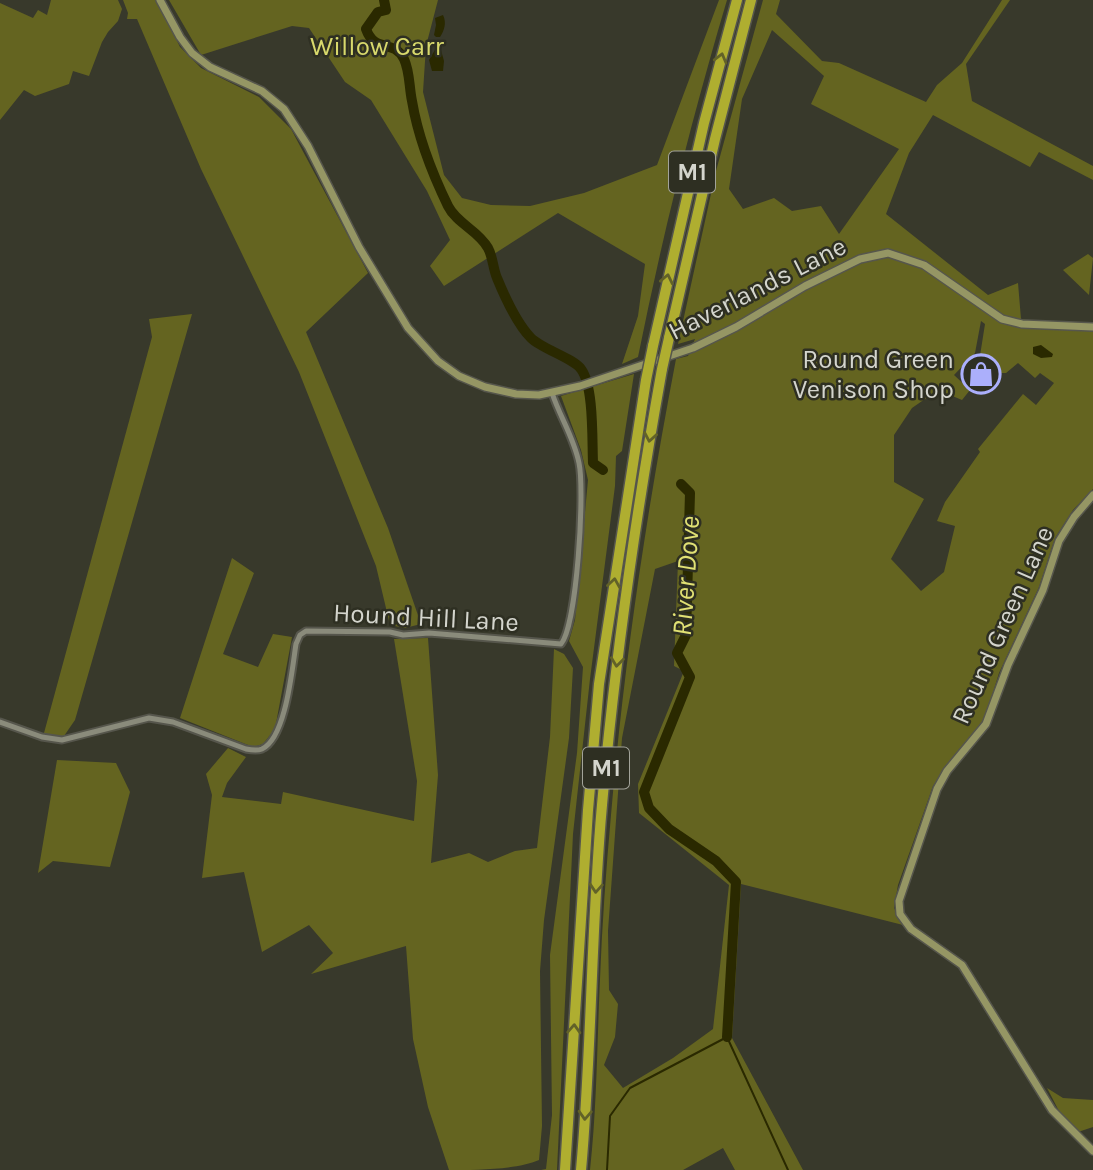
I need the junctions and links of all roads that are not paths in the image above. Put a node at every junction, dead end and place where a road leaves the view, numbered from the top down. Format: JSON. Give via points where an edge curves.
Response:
{"nodes":[{"id":1,"x":160,"y":0,"type":"edge"},
{"id":2,"x":737,"y":0,"type":"edge"},
{"id":3,"x":751,"y":0,"type":"edge"},
{"id":4,"x":1093,"y":327,"type":"edge"},
{"id":5,"x":552,"y":393,"type":"junction"},
{"id":6,"x":1093,"y":495,"type":"edge"},
{"id":7,"x":0,"y":722,"type":"edge"},
{"id":8,"x":1093,"y":1151,"type":"edge"},
{"id":9,"x":565,"y":1170,"type":"edge"},
{"id":10,"x":580,"y":1170,"type":"edge"}],
"edges":[{"from":1,"to":5,"type":"street","name":"Haverlands Lane","via":[[192,52],[210,67],[262,91],[284,109],[374,273],[408,328],[438,361],[493,390]]},
{"from":9,"to":2,"type":"highway","number":"M1","one_way":true,"bridge":true,"via":[[599,684],[646,380]]},
{"from":3,"to":10,"type":"highway","number":"M1","one_way":true,"bridge":true,"via":[[662,369],[626,587],[602,806]]},
{"from":4,"to":5,"type":"street","name":"Haverlands Lane","via":[[1008,321],[924,265],[881,253],[805,286],[693,348]]},
{"from":5,"to":7,"type":"street","name":"Hound Hill Lane","via":[[576,451],[582,486],[570,622],[561,644],[423,633],[306,631],[296,645],[281,725],[264,748],[256,751],[149,718],[62,740]]},
{"from":6,"to":8,"type":"street","name":"Round Green Lane","via":[[1059,541],[986,724],[937,789],[899,907],[911,929],[962,965],[1052,1110]]}]}
